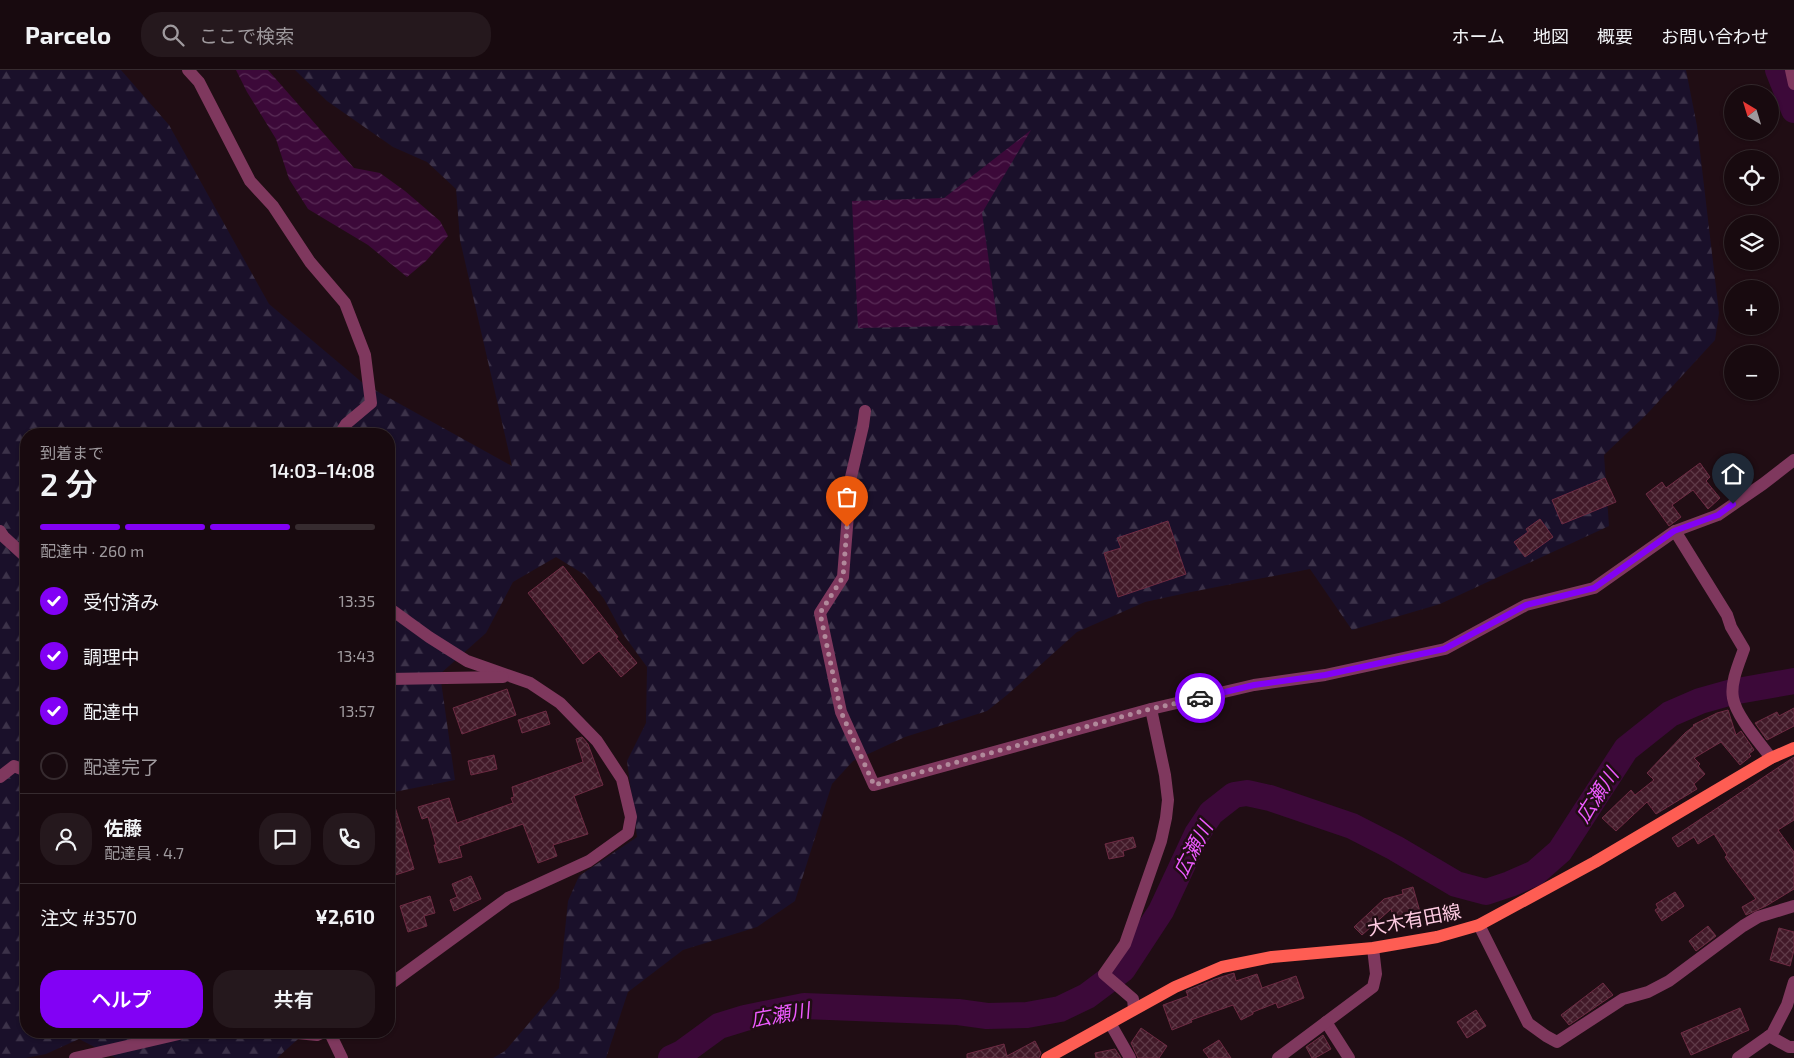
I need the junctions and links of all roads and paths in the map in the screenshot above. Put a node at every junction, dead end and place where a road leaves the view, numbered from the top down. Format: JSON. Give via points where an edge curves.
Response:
{"nodes":[{"id":1,"x":188,"y":70,"type":"edge"},
{"id":2,"x":1791,"y":70,"type":"edge"},
{"id":3,"x":1794,"y":84,"type":"edge"},
{"id":4,"x":865,"y":411,"type":"dead end"},
{"id":5,"x":344,"y":428,"type":"edge"},
{"id":6,"x":1794,"y":460,"type":"edge"},
{"id":7,"x":1674,"y":531,"type":"junction"},
{"id":8,"x":2,"y":534,"type":"edge"},
{"id":9,"x":20,"y":550,"type":"edge"},
{"id":10,"x":395,"y":612,"type":"edge"},
{"id":11,"x":513,"y":676,"type":"junction"},
{"id":12,"x":395,"y":680,"type":"edge"},
{"id":13,"x":1150,"y":709,"type":"junction"},
{"id":14,"x":1794,"y":748,"type":"edge"},
{"id":15,"x":1771,"y":758,"type":"junction"},
{"id":16,"x":20,"y":768,"type":"edge"},
{"id":17,"x":0,"y":777,"type":"edge"},
{"id":18,"x":1794,"y":906,"type":"edge"},
{"id":19,"x":1479,"y":925,"type":"junction"},
{"id":20,"x":1373,"y":948,"type":"junction"},
{"id":21,"x":395,"y":981,"type":"edge"},
{"id":22,"x":1794,"y":982,"type":"edge"},
{"id":23,"x":1134,"y":1004,"type":"junction"},
{"id":24,"x":1326,"y":1022,"type":"junction"},
{"id":25,"x":1110,"y":1023,"type":"junction"},
{"id":26,"x":1769,"y":1036,"type":"junction"},
{"id":27,"x":162,"y":1038,"type":"edge"},
{"id":28,"x":331,"y":1038,"type":"edge"},
{"id":29,"x":1794,"y":1047,"type":"edge"},
{"id":30,"x":75,"y":1058,"type":"edge"},
{"id":31,"x":342,"y":1058,"type":"edge"},
{"id":32,"x":1047,"y":1058,"type":"edge"},
{"id":33,"x":1130,"y":1058,"type":"edge"},
{"id":34,"x":1278,"y":1058,"type":"edge"},
{"id":35,"x":1349,"y":1058,"type":"edge"},
{"id":36,"x":1738,"y":1058,"type":"edge"}],
"edges":[{"from":1,"to":5,"type":"street","via":[[199,82],[250,181],[273,206],[310,262],[345,303],[365,355],[370,403]]},
{"from":2,"to":3,"type":"street"},
{"from":4,"to":13,"type":"street","via":[[851,477],[843,577],[820,613],[841,712],[874,785]]},
{"from":6,"to":7,"type":"street","via":[[1718,515]]},
{"from":7,"to":13,"type":"street","via":[[1594,588],[1526,605],[1444,649],[1325,675],[1254,685]]},
{"from":7,"to":15,"type":"street","via":[[1727,615],[1744,649],[1734,675],[1733,698],[1742,718]]},
{"from":8,"to":9,"type":"street"},
{"from":10,"to":11,"type":"street","via":[[467,661]]},
{"from":11,"to":12,"type":"street"},
{"from":11,"to":21,"type":"street","via":[[560,703],[597,741],[622,779],[631,817],[628,833],[589,861],[508,898]]},
{"from":13,"to":23,"type":"street","via":[[1166,775],[1166,818],[1125,944],[1104,974]]},
{"from":14,"to":15,"type":"main road","name":"大木有田線"},
{"from":15,"to":19,"type":"main road","name":"大木有田線"},
{"from":16,"to":17,"type":"street","via":[[14,766]]},
{"from":18,"to":19,"type":"street","via":[[1758,917],[1669,982],[1624,999],[1557,1042],[1528,1022]]},
{"from":19,"to":20,"type":"main road","name":"大木有田線","via":[[1437,937]]},
{"from":20,"to":23,"type":"main road","name":"大木有田線","via":[[1272,957],[1222,967]]},
{"from":20,"to":24,"type":"street","via":[[1376,974],[1373,987]]},
{"from":22,"to":26,"type":"street","via":[[1787,1005]]},
{"from":23,"to":25,"type":"main road","name":"大木有田線"},
{"from":24,"to":34,"type":"street"},
{"from":24,"to":35,"type":"street"},
{"from":25,"to":32,"type":"main road","name":"大木有田線"},
{"from":25,"to":33,"type":"street"},
{"from":26,"to":29,"type":"street"},
{"from":26,"to":36,"type":"street"},
{"from":27,"to":30,"type":"street"},
{"from":28,"to":31,"type":"street"}]}
